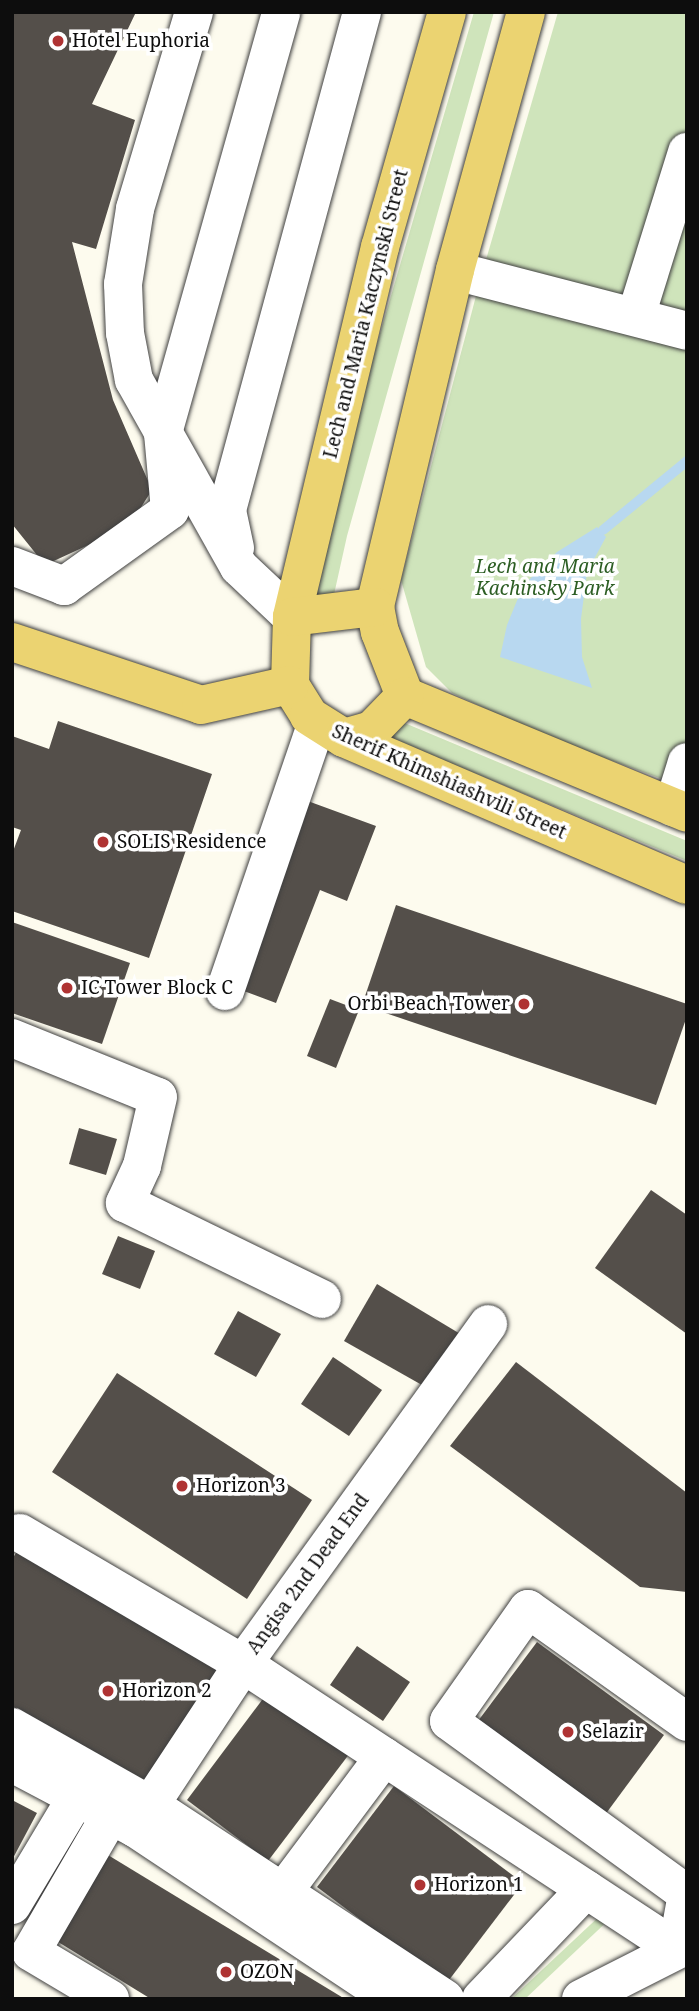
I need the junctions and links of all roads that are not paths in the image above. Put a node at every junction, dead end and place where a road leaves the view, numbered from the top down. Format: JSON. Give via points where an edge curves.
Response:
{"nodes":[{"id":1,"x":194,"y":12,"type":"edge"},
{"id":2,"x":281,"y":12,"type":"edge"},
{"id":3,"x":362,"y":12,"type":"edge"},
{"id":4,"x":447,"y":12,"type":"edge"},
{"id":5,"x":526,"y":12,"type":"edge"},
{"id":6,"x":687,"y":152,"type":"edge"},
{"id":7,"x":475,"y":276,"type":"dead end"},
{"id":8,"x":636,"y":316,"type":"junction"},
{"id":9,"x":687,"y":331,"type":"edge"},
{"id":10,"x":163,"y":433,"type":"junction"},
{"id":11,"x":12,"y":566,"type":"edge"},
{"id":12,"x":239,"y":567,"type":"junction"},
{"id":13,"x":375,"y":607,"type":"junction"},
{"id":14,"x":292,"y":617,"type":"junction"},
{"id":15,"x":12,"y":642,"type":"edge"},
{"id":16,"x":290,"y":685,"type":"junction"},
{"id":17,"x":405,"y":696,"type":"junction"},
{"id":18,"x":331,"y":731,"type":"junction"},
{"id":19,"x":687,"y":762,"type":"edge"},
{"id":20,"x":680,"y":810,"type":"edge"},
{"id":21,"x":687,"y":885,"type":"edge"},
{"id":22,"x":225,"y":991,"type":"dead end"},
{"id":23,"x":12,"y":1038,"type":"edge"},
{"id":24,"x":322,"y":1299,"type":"dead end"},
{"id":25,"x":488,"y":1324,"type":"dead end"},
{"id":26,"x":20,"y":1533,"type":"dead end"},
{"id":27,"x":243,"y":1664,"type":"junction"},
{"id":28,"x":687,"y":1722,"type":"edge"},
{"id":29,"x":12,"y":1727,"type":"edge"},
{"id":30,"x":384,"y":1757,"type":"junction"},
{"id":31,"x":12,"y":1763,"type":"edge"},
{"id":32,"x":76,"y":1798,"type":"junction"},
{"id":33,"x":132,"y":1817,"type":"junction"},
{"id":34,"x":586,"y":1889,"type":"junction"},
{"id":35,"x":283,"y":1892,"type":"junction"},
{"id":36,"x":12,"y":1905,"type":"edge"},
{"id":37,"x":682,"y":1947,"type":"edge"},
{"id":38,"x":598,"y":1995,"type":"edge"},
{"id":39,"x":110,"y":1999,"type":"edge"},
{"id":40,"x":392,"y":1999,"type":"edge"},
{"id":41,"x":445,"y":1999,"type":"edge"},
{"id":42,"x":481,"y":1999,"type":"edge"}],
"edges":[{"from":1,"to":10,"type":"street","via":[[135,209],[123,284],[125,333],[134,380]]},
{"from":2,"to":10,"type":"street"},
{"from":3,"to":12,"type":"street","via":[[227,510]]},
{"from":4,"to":14,"type":"main road","name":"Lech and Maria Kaczynski Street","via":[[380,247]]},
{"from":5,"to":13,"type":"main road","via":[[455,270]]},
{"from":6,"to":8,"type":"street"},
{"from":7,"to":8,"type":"street"},
{"from":8,"to":9,"type":"street"},
{"from":10,"to":11,"type":"street","via":[[170,510],[64,586]]},
{"from":10,"to":12,"type":"street"},
{"from":12,"to":14,"type":"street"},
{"from":13,"to":14,"type":"main road"},
{"from":13,"to":17,"type":"main road"},
{"from":14,"to":16,"type":"main road"},
{"from":15,"to":16,"type":"main road","via":[[201,705]]},
{"from":16,"to":18,"type":"main road","name":"Sherif Khimshiashvili Street","via":[[296,701]]},
{"from":17,"to":18,"type":"main road","via":[[372,730]]},
{"from":17,"to":20,"type":"main road"},
{"from":18,"to":21,"type":"main road","name":"Sherif Khimshiashvili Street"},
{"from":18,"to":22,"type":"street"},
{"from":19,"to":20,"type":"street"},
{"from":23,"to":24,"type":"street","via":[[158,1097],[142,1166],[125,1203]]},
{"from":25,"to":27,"type":"street","name":"Angisa 2nd Dead End"},
{"from":26,"to":27,"type":"street"},
{"from":27,"to":30,"type":"street"},
{"from":27,"to":33,"type":"street","name":"Angisa 2nd Dead End"},
{"from":28,"to":37,"type":"street","via":[[528,1609],[449,1721],[687,1894]]},
{"from":29,"to":33,"type":"street"},
{"from":30,"to":34,"type":"street"},
{"from":30,"to":35,"type":"street"},
{"from":31,"to":32,"type":"street"},
{"from":32,"to":33,"type":"street"},
{"from":32,"to":36,"type":"street"},
{"from":33,"to":35,"type":"street"},
{"from":33,"to":39,"type":"street","name":"Angisa 2nd Dead End","via":[[31,1952]]},
{"from":33,"to":40,"type":"street"},
{"from":34,"to":37,"type":"street"},
{"from":34,"to":42,"type":"street"},
{"from":35,"to":41,"type":"street"},
{"from":37,"to":38,"type":"street"}]}
